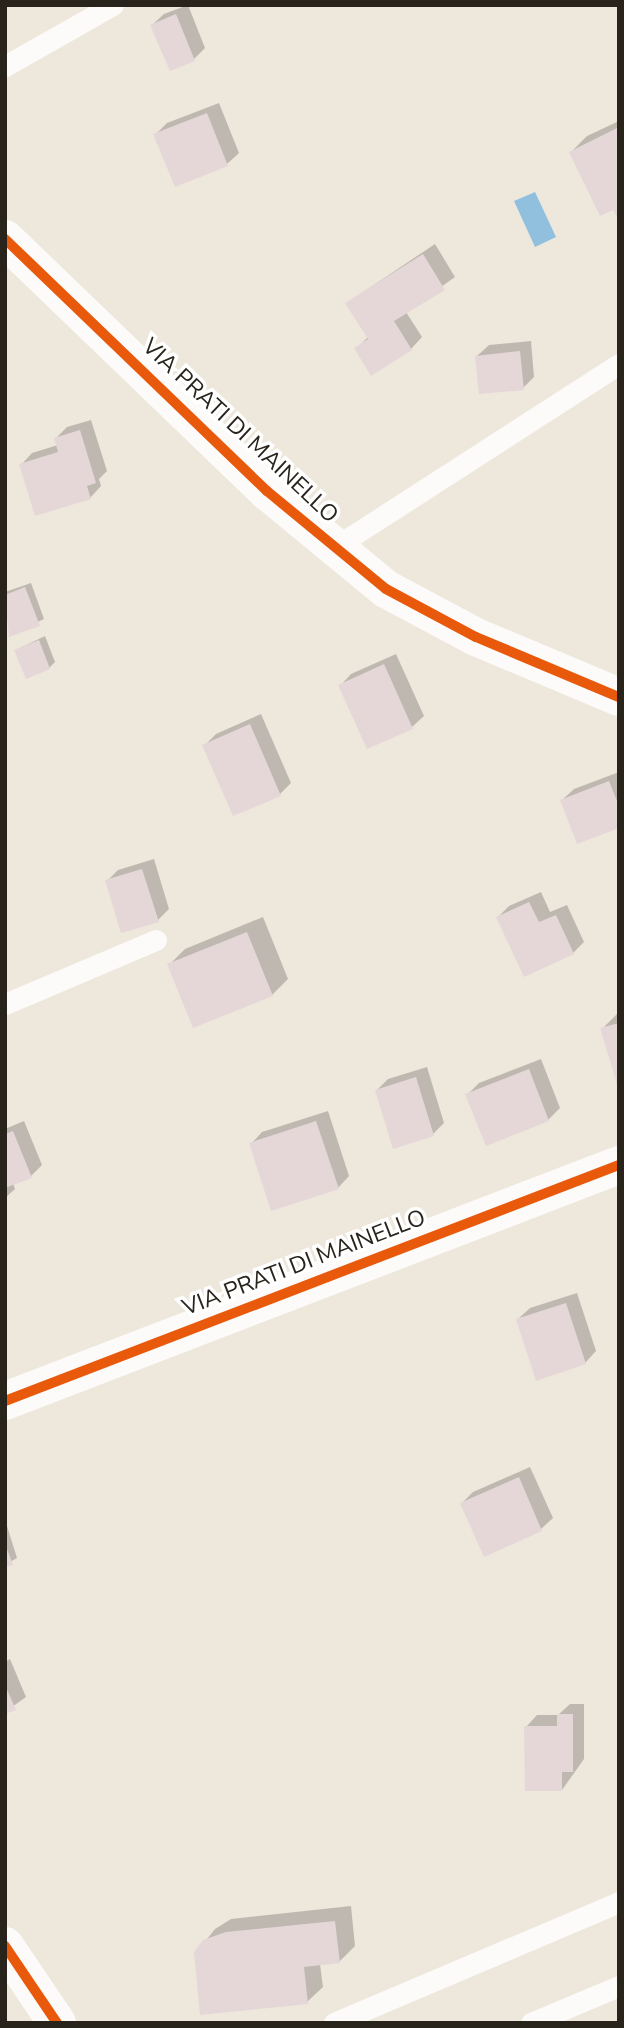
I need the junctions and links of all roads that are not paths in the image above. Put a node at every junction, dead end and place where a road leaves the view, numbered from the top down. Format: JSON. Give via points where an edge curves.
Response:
{"nodes":[{"id":1,"x":113,"y":5,"type":"edge"},
{"id":2,"x":5,"y":66,"type":"edge"},
{"id":3,"x":5,"y":239,"type":"edge"},
{"id":4,"x":619,"y":364,"type":"edge"},
{"id":5,"x":335,"y":547,"type":"junction"},
{"id":6,"x":619,"y":697,"type":"edge"},
{"id":7,"x":156,"y":940,"type":"dead end"},
{"id":8,"x":5,"y":1004,"type":"edge"},
{"id":9,"x":619,"y":1165,"type":"edge"},
{"id":10,"x":5,"y":1401,"type":"edge"},
{"id":11,"x":619,"y":1902,"type":"edge"},
{"id":12,"x":5,"y":1946,"type":"edge"},
{"id":13,"x":619,"y":1986,"type":"edge"},
{"id":14,"x":57,"y":2023,"type":"edge"},
{"id":15,"x":334,"y":2023,"type":"edge"},
{"id":16,"x":531,"y":2023,"type":"edge"}],
"edges":[{"from":1,"to":2,"type":"lane"},
{"from":3,"to":5,"type":"street","name":"VIA PRATI DI MAINELLO","via":[[267,491]]},
{"from":4,"to":5,"type":"lane"},
{"from":5,"to":6,"type":"street","name":"VIA PRATI DI MAINELLO","via":[[386,589],[476,637]]},
{"from":7,"to":8,"type":"lane"},
{"from":9,"to":10,"type":"street","name":"VIA PRATI DI MAINELLO"},
{"from":11,"to":15,"type":"lane"},
{"from":12,"to":14,"type":"street"},
{"from":13,"to":16,"type":"lane"}]}
